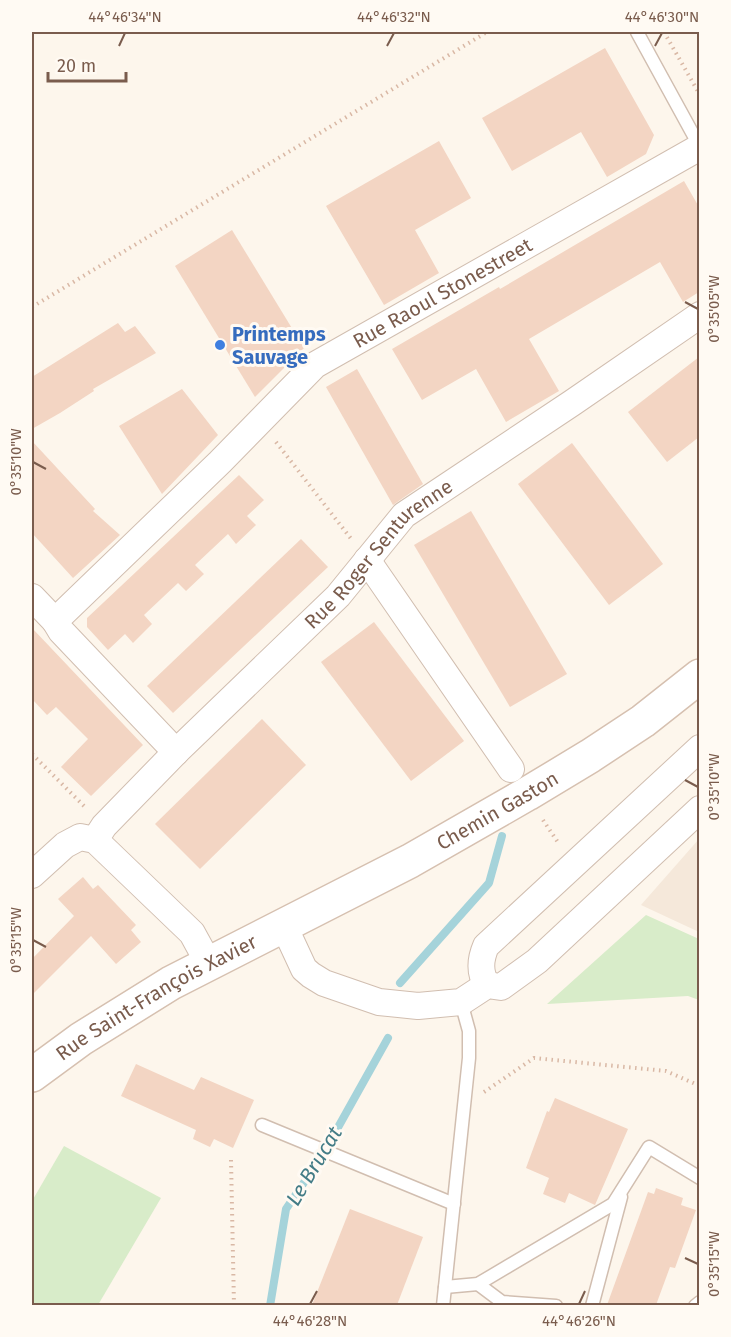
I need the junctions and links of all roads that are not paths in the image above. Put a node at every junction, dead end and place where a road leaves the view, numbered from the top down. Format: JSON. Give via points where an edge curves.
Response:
{"nodes":[{"id":1,"x":637,"y":32,"type":"edge"},
{"id":2,"x":699,"y":147,"type":"edge"},
{"id":3,"x":699,"y":315,"type":"edge"},
{"id":4,"x":367,"y":560,"type":"junction"},
{"id":5,"x":32,"y":597,"type":"edge"},
{"id":6,"x":55,"y":621,"type":"junction"},
{"id":7,"x":699,"y":676,"type":"edge"},
{"id":8,"x":699,"y":748,"type":"edge"},
{"id":9,"x":176,"y":752,"type":"junction"},
{"id":10,"x":511,"y":769,"type":"dead end"},
{"id":11,"x":699,"y":809,"type":"edge"},
{"id":12,"x":100,"y":833,"type":"junction"},
{"id":13,"x":32,"y":875,"type":"edge"},
{"id":14,"x":284,"y":926,"type":"junction"},
{"id":15,"x":209,"y":964,"type":"junction"},
{"id":16,"x":487,"y":985,"type":"junction"},
{"id":17,"x":461,"y":1002,"type":"junction"},
{"id":18,"x":32,"y":1075,"type":"edge"},
{"id":19,"x":262,"y":1125,"type":"dead end"},
{"id":20,"x":699,"y":1178,"type":"edge"},
{"id":21,"x":624,"y":1186,"type":"junction"},
{"id":22,"x":454,"y":1204,"type":"junction"},
{"id":23,"x":478,"y":1284,"type":"junction"},
{"id":24,"x":445,"y":1287,"type":"junction"},
{"id":25,"x":699,"y":1302,"type":"edge"},
{"id":26,"x":443,"y":1305,"type":"edge"},
{"id":27,"x":556,"y":1305,"type":"edge"},
{"id":28,"x":592,"y":1305,"type":"edge"},
{"id":29,"x":695,"y":1305,"type":"edge"}],
"edges":[{"from":1,"to":2,"type":"lane"},
{"from":2,"to":6,"type":"street","name":"Rue Raoul Stonestreet","via":[[315,365]]},
{"from":3,"to":4,"type":"street","name":"Rue Roger Senturenne","via":[[404,515]]},
{"from":4,"to":9,"type":"street","name":"Rue Roger Senturenne","via":[[338,596]]},
{"from":4,"to":10,"type":"street"},
{"from":5,"to":6,"type":"street"},
{"from":6,"to":9,"type":"street"},
{"from":7,"to":14,"type":"street","name":"Chemin Gaston","via":[[643,721],[527,794],[410,861]]},
{"from":8,"to":16,"type":"street","via":[[486,946],[481,965]]},
{"from":9,"to":12,"type":"street","name":"Rue Roger Senturenne"},
{"from":11,"to":16,"type":"street","via":[[537,961],[501,987]]},
{"from":12,"to":13,"type":"street","via":[[65,845]]},
{"from":12,"to":15,"type":"street","via":[[192,933]]},
{"from":14,"to":15,"type":"street","name":"Rue Saint-François Xavier"},
{"from":14,"to":17,"type":"street","via":[[304,969],[324,983],[379,1002],[418,1006]]},
{"from":15,"to":18,"type":"street","name":"Rue Saint-François Xavier","via":[[121,1013]]},
{"from":16,"to":17,"type":"street"},
{"from":17,"to":22,"type":"lane","via":[[470,1030]]},
{"from":19,"to":22,"type":"lane"},
{"from":20,"to":21,"type":"lane","via":[[649,1147]]},
{"from":21,"to":23,"type":"lane","via":[[613,1204]]},
{"from":21,"to":28,"type":"lane"},
{"from":22,"to":24,"type":"lane"},
{"from":23,"to":24,"type":"lane"},
{"from":23,"to":27,"type":"lane","via":[[502,1302]]},
{"from":24,"to":26,"type":"lane"},
{"from":25,"to":29,"type":"lane"}]}
